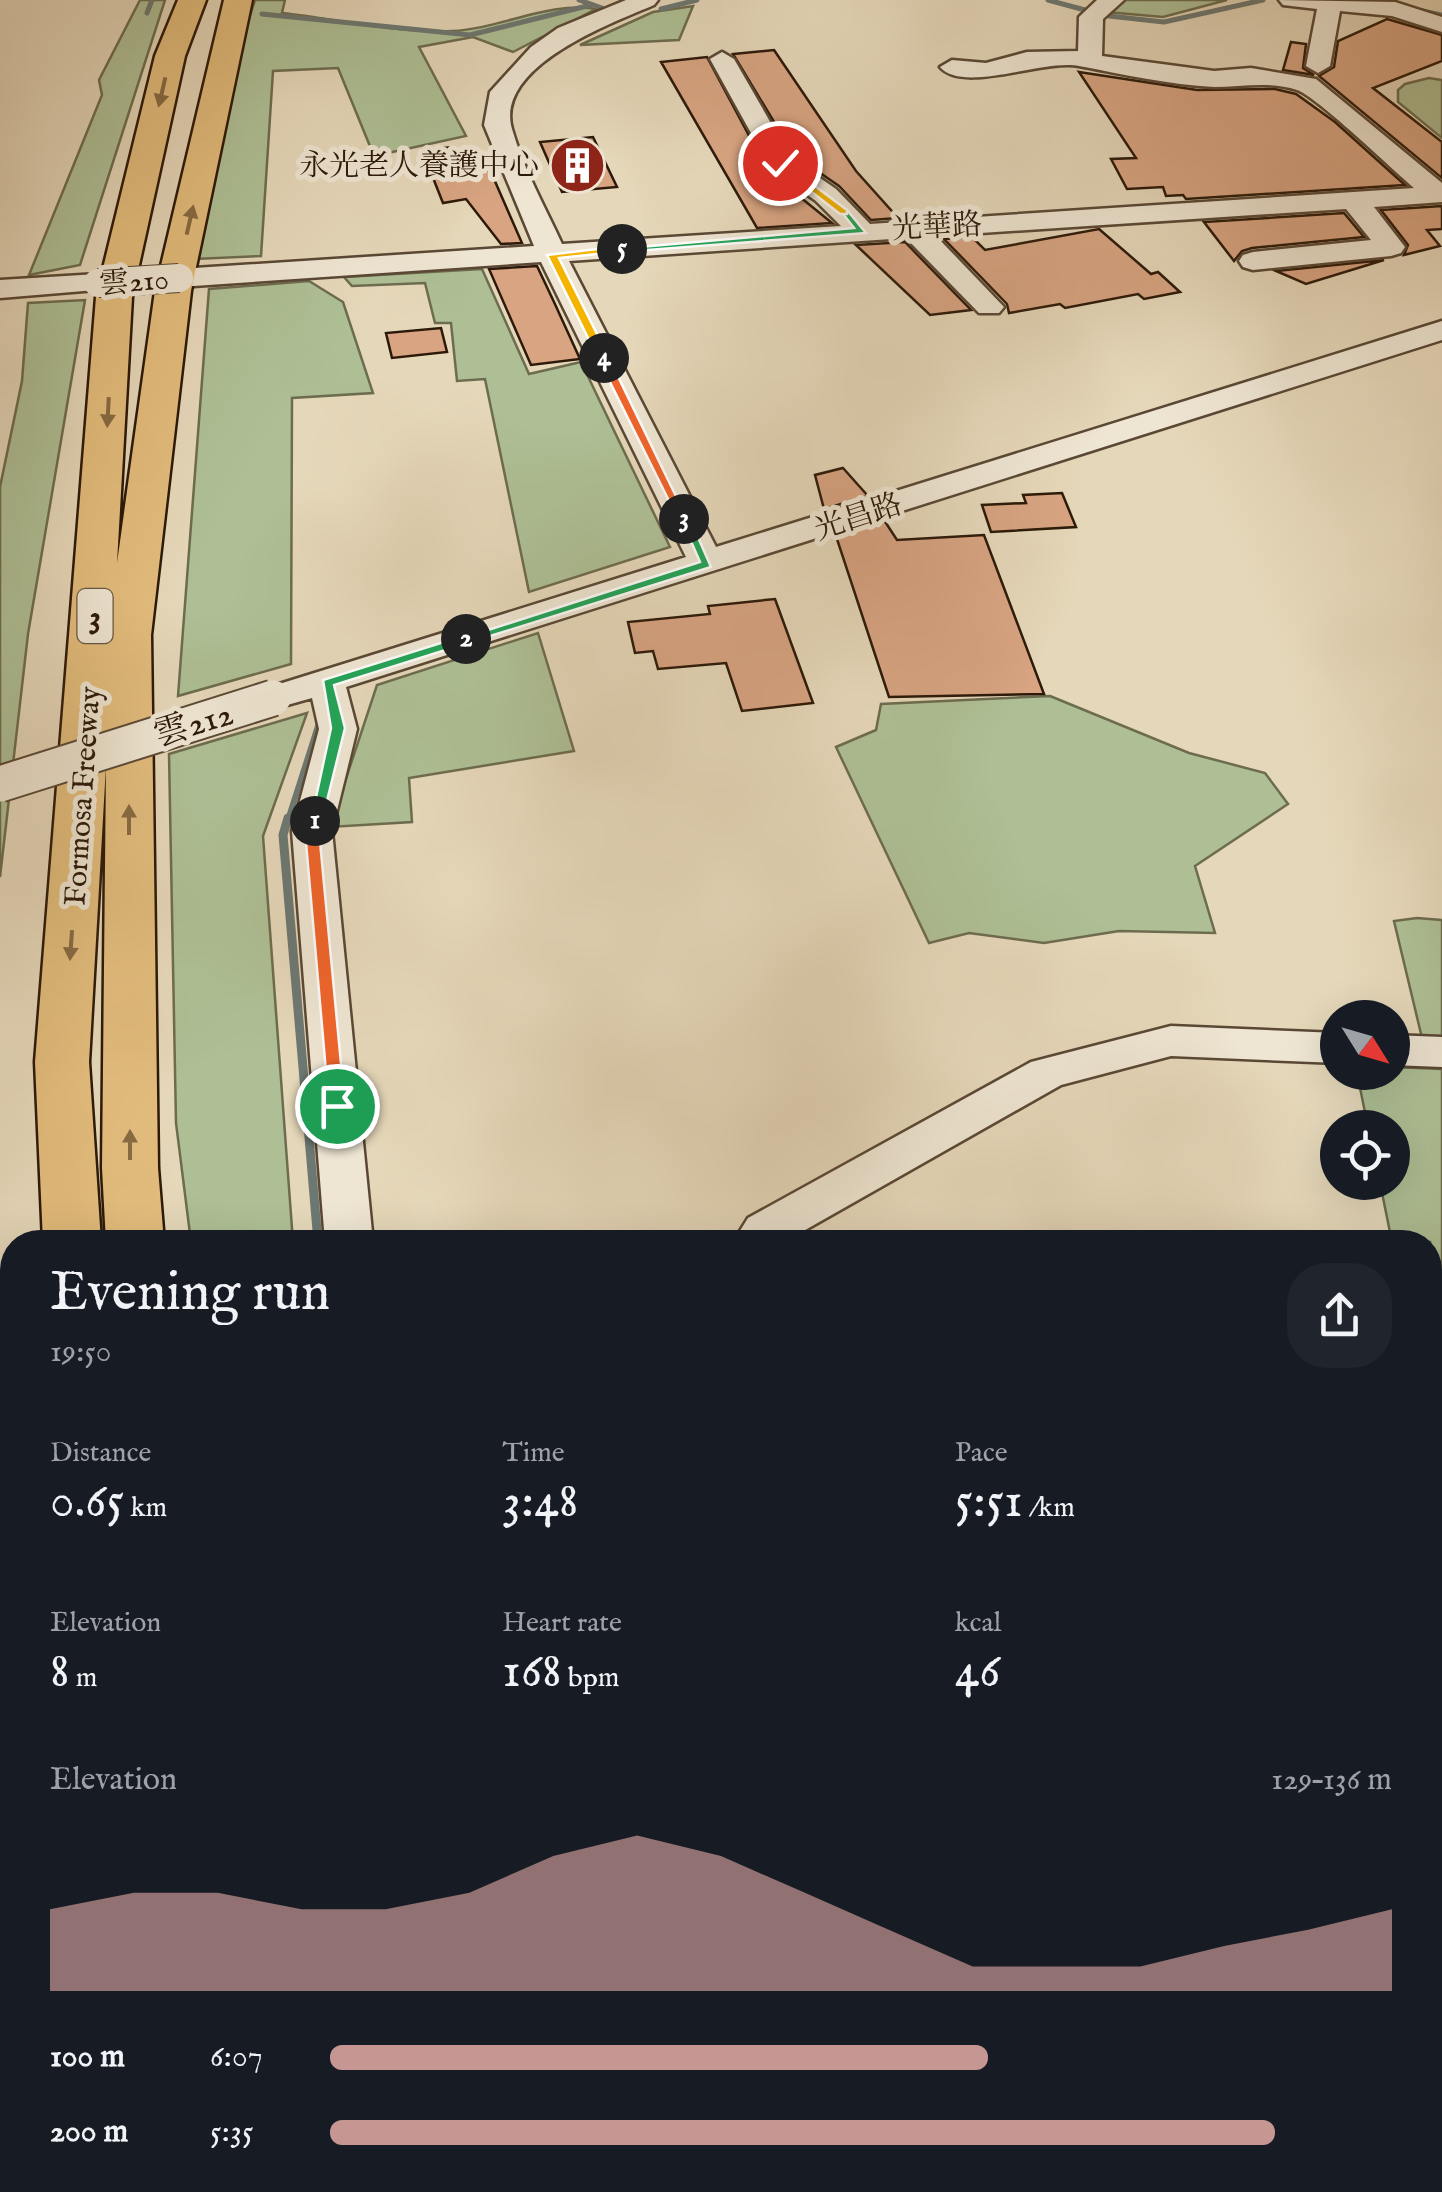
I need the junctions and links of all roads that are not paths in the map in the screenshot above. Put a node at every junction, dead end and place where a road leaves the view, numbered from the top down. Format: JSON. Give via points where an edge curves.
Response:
{"nodes":[{"id":1,"x":192,"y":0,"type":"edge"},
{"id":2,"x":238,"y":0,"type":"edge"},
{"id":3,"x":646,"y":0,"type":"edge"},
{"id":4,"x":1112,"y":0,"type":"edge"},
{"id":5,"x":1291,"y":0,"type":"edge"},
{"id":6,"x":1330,"y":1,"type":"edge"},
{"id":7,"x":1442,"y":26,"type":"edge"},
{"id":8,"x":1408,"y":32,"type":"dead end"},
{"id":9,"x":722,"y":58,"type":"dead end"},
{"id":10,"x":1090,"y":58,"type":"junction"},
{"id":11,"x":1318,"y":66,"type":"dead end"},
{"id":12,"x":952,"y":67,"type":"dead end"},
{"id":13,"x":1440,"y":194,"type":"edge"},
{"id":14,"x":1354,"y":200,"type":"junction"},
{"id":15,"x":912,"y":228,"type":"junction"},
{"id":16,"x":862,"y":230,"type":"junction"},
{"id":17,"x":552,"y":255,"type":"junction"},
{"id":18,"x":1253,"y":261,"type":"dead end"},
{"id":19,"x":253,"y":273,"type":"joint"},
{"id":20,"x":7,"y":289,"type":"edge"},
{"id":21,"x":989,"y":307,"type":"dead end"},
{"id":22,"x":1442,"y":330,"type":"edge"},
{"id":23,"x":707,"y":564,"type":"junction"},
{"id":24,"x":327,"y":683,"type":"junction"},
{"id":25,"x":272,"y":698,"type":"joint"},
{"id":26,"x":0,"y":784,"type":"edge"},
{"id":27,"x":1320,"y":1047,"type":"edge"},
{"id":28,"x":1410,"y":1051,"type":"edge"},
{"id":29,"x":1442,"y":1052,"type":"edge"},
{"id":30,"x":71,"y":1230,"type":"edge"},
{"id":31,"x":134,"y":1230,"type":"edge"},
{"id":32,"x":348,"y":1230,"type":"edge"},
{"id":33,"x":767,"y":1230,"type":"edge"}],
"edges":[{"from":1,"to":30,"type":"highway","name":"Formosa Freeway","number":"3","one_way":true,"via":[[170,56],[114,297],[62,1062]]},
{"from":31,"to":2,"type":"highway","name":"Formosa Freeway","number":"3","one_way":true,"via":[[128,635],[173,292]]},
{"from":3,"to":17,"type":"street","via":[[540,52],[503,92],[497,126]]},
{"from":4,"to":10,"type":"street","via":[[1092,18]]},
{"from":5,"to":6,"type":"street"},
{"from":6,"to":7,"type":"street","via":[[1395,9]]},
{"from":6,"to":11,"type":"street"},
{"from":7,"to":8,"type":"street"},
{"from":9,"to":16,"type":"street","via":[[780,163],[826,194]]},
{"from":10,"to":12,"type":"street","via":[[1027,59],[987,71]]},
{"from":10,"to":13,"type":"street","via":[[1214,79],[1307,84]]},
{"from":13,"to":14,"type":"street","name":"光華路","number":"雲210"},
{"from":14,"to":15,"type":"street","name":"光華路","number":"雲210"},
{"from":14,"to":18,"type":"street","via":[[1391,247]]},
{"from":15,"to":16,"type":"street","name":"光華路","number":"雲210"},
{"from":15,"to":21,"type":"street"},
{"from":16,"to":17,"type":"street","name":"光華路","number":"雲210"},
{"from":17,"to":19,"type":"street","name":"光華路","number":"雲210"},
{"from":17,"to":23,"type":"street"},
{"from":19,"to":20,"type":"street","name":"雲210","number":"雲210","bridge":true},
{"from":22,"to":23,"type":"street","name":"光昌路","number":"雲212"},
{"from":23,"to":24,"type":"street","name":"光昌路","number":"雲212"},
{"from":24,"to":25,"type":"street","name":"光昌路","number":"雲212"},
{"from":24,"to":32,"type":"street","via":[[338,728],[312,831]]},
{"from":25,"to":26,"type":"street","name":"雲212","number":"雲212","bridge":true},
{"from":27,"to":33,"type":"street","via":[[1171,1040],[1047,1073]]},
{"from":28,"to":29,"type":"street"}]}
